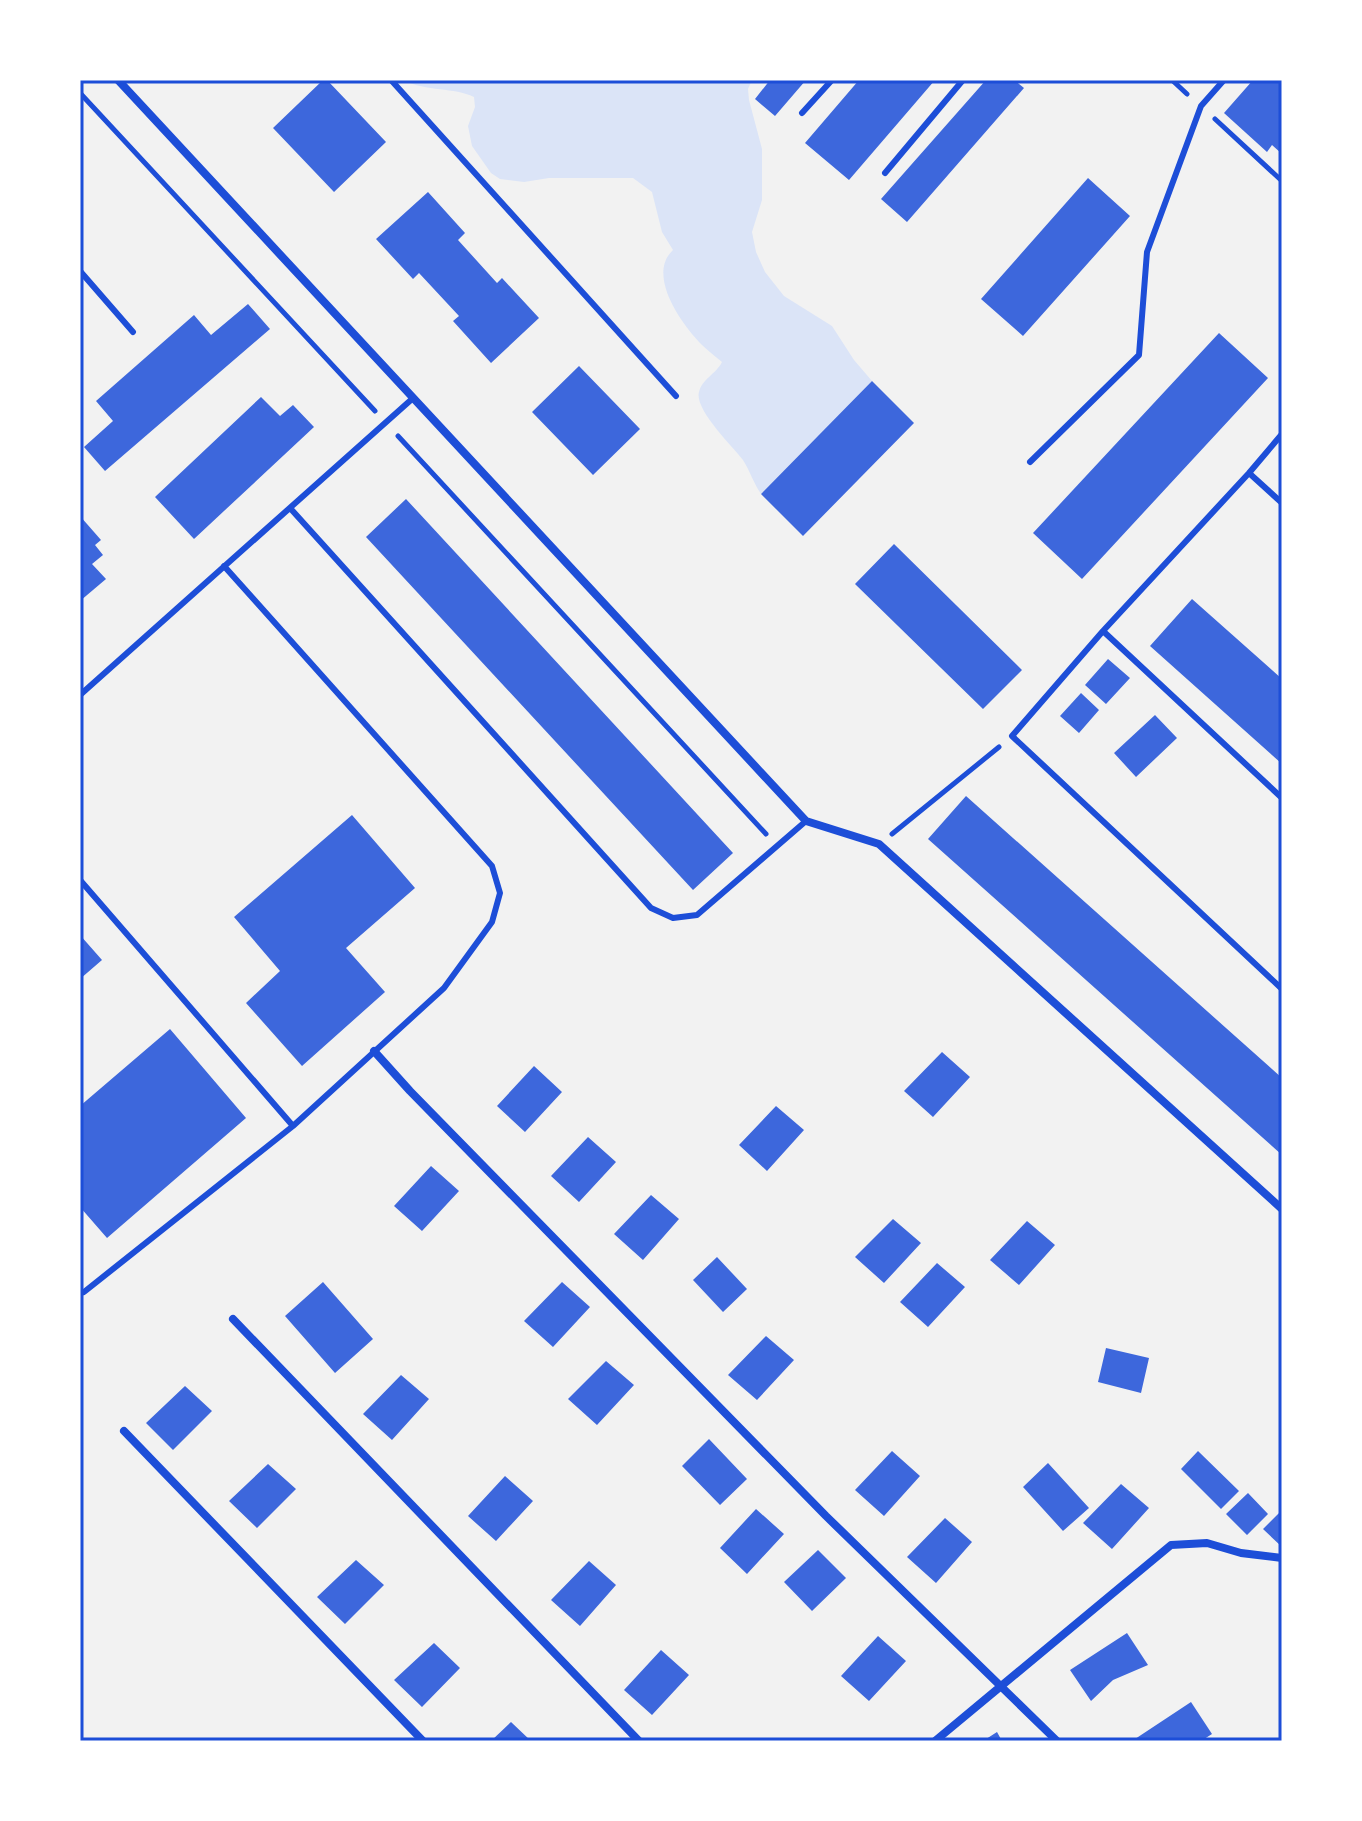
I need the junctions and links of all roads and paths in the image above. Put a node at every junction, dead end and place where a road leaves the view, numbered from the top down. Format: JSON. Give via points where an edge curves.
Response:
{"nodes":[{"id":1,"x":118,"y":80,"type":"edge"},
{"id":2,"x":391,"y":80,"type":"edge"},
{"id":3,"x":832,"y":80,"type":"edge"},
{"id":4,"x":963,"y":80,"type":"edge"},
{"id":5,"x":1172,"y":80,"type":"edge"},
{"id":6,"x":1224,"y":80,"type":"edge"},
{"id":7,"x":80,"y":93,"type":"edge"},
{"id":8,"x":1201,"y":106,"type":"junction"},
{"id":9,"x":802,"y":113,"type":"dead end"},
{"id":10,"x":885,"y":173,"type":"dead end"},
{"id":11,"x":1282,"y":181,"type":"edge"},
{"id":12,"x":80,"y":271,"type":"edge"},
{"id":13,"x":133,"y":332,"type":"dead end"},
{"id":14,"x":676,"y":396,"type":"dead end"},
{"id":15,"x":412,"y":399,"type":"junction"},
{"id":16,"x":386,"y":423,"type":"junction"},
{"id":17,"x":1282,"y":434,"type":"edge"},
{"id":18,"x":1030,"y":462,"type":"dead end"},
{"id":19,"x":1249,"y":473,"type":"junction"},
{"id":20,"x":1282,"y":503,"type":"edge"},
{"id":21,"x":290,"y":508,"type":"junction"},
{"id":22,"x":224,"y":566,"type":"junction"},
{"id":23,"x":1103,"y":631,"type":"junction"},
{"id":24,"x":80,"y":695,"type":"edge"},
{"id":25,"x":1012,"y":736,"type":"junction"},
{"id":26,"x":1282,"y":798,"type":"edge"},
{"id":27,"x":806,"y":821,"type":"junction"},
{"id":28,"x":879,"y":844,"type":"junction"},
{"id":29,"x":778,"y":847,"type":"junction"},
{"id":30,"x":80,"y":880,"type":"edge"},
{"id":31,"x":1282,"y":989,"type":"edge"},
{"id":32,"x":374,"y":1051,"type":"junction"},
{"id":33,"x":293,"y":1126,"type":"junction"},
{"id":34,"x":1282,"y":1209,"type":"edge"},
{"id":35,"x":80,"y":1293,"type":"edge"},
{"id":36,"x":233,"y":1319,"type":"dead end"},
{"id":37,"x":124,"y":1431,"type":"dead end"},
{"id":38,"x":1282,"y":1558,"type":"edge"},
{"id":39,"x":1001,"y":1686,"type":"junction"},
{"id":40,"x":423,"y":1741,"type":"edge"},
{"id":41,"x":639,"y":1741,"type":"edge"},
{"id":42,"x":935,"y":1741,"type":"edge"},
{"id":43,"x":1057,"y":1741,"type":"edge"}],
"edges":[{"from":1,"to":15,"type":"street"},
{"from":2,"to":14,"type":"lane"},
{"from":3,"to":9,"type":"lane"},
{"from":4,"to":10,"type":"lane"},
{"from":5,"to":8,"type":"path"},
{"from":6,"to":8,"type":"lane"},
{"from":7,"to":16,"type":"path"},
{"from":8,"to":11,"type":"path"},
{"from":8,"to":18,"type":"lane","via":[[1147,252],[1139,355]]},
{"from":12,"to":13,"type":"lane"},
{"from":15,"to":16,"type":"lane"},
{"from":15,"to":27,"type":"street"},
{"from":16,"to":21,"type":"lane"},
{"from":16,"to":29,"type":"path"},
{"from":17,"to":19,"type":"lane"},
{"from":19,"to":20,"type":"lane"},
{"from":19,"to":23,"type":"lane"},
{"from":21,"to":22,"type":"lane"},
{"from":21,"to":29,"type":"lane","via":[[651,908],[673,918],[697,915]]},
{"from":22,"to":24,"type":"lane"},
{"from":22,"to":32,"type":"lane","via":[[492,866],[500,893],[492,922],[444,988]]},
{"from":23,"to":25,"type":"lane"},
{"from":23,"to":26,"type":"lane"},
{"from":25,"to":28,"type":"path"},
{"from":25,"to":31,"type":"lane"},
{"from":27,"to":28,"type":"street"},
{"from":27,"to":29,"type":"lane"},
{"from":28,"to":34,"type":"street"},
{"from":30,"to":33,"type":"lane"},
{"from":32,"to":33,"type":"lane"},
{"from":32,"to":39,"type":"street","via":[[826,1516]]},
{"from":33,"to":35,"type":"lane"},
{"from":36,"to":41,"type":"street"},
{"from":37,"to":40,"type":"street"},
{"from":38,"to":39,"type":"street","via":[[1207,1543],[1171,1545]]},
{"from":39,"to":42,"type":"street"},
{"from":39,"to":43,"type":"street"}]}
